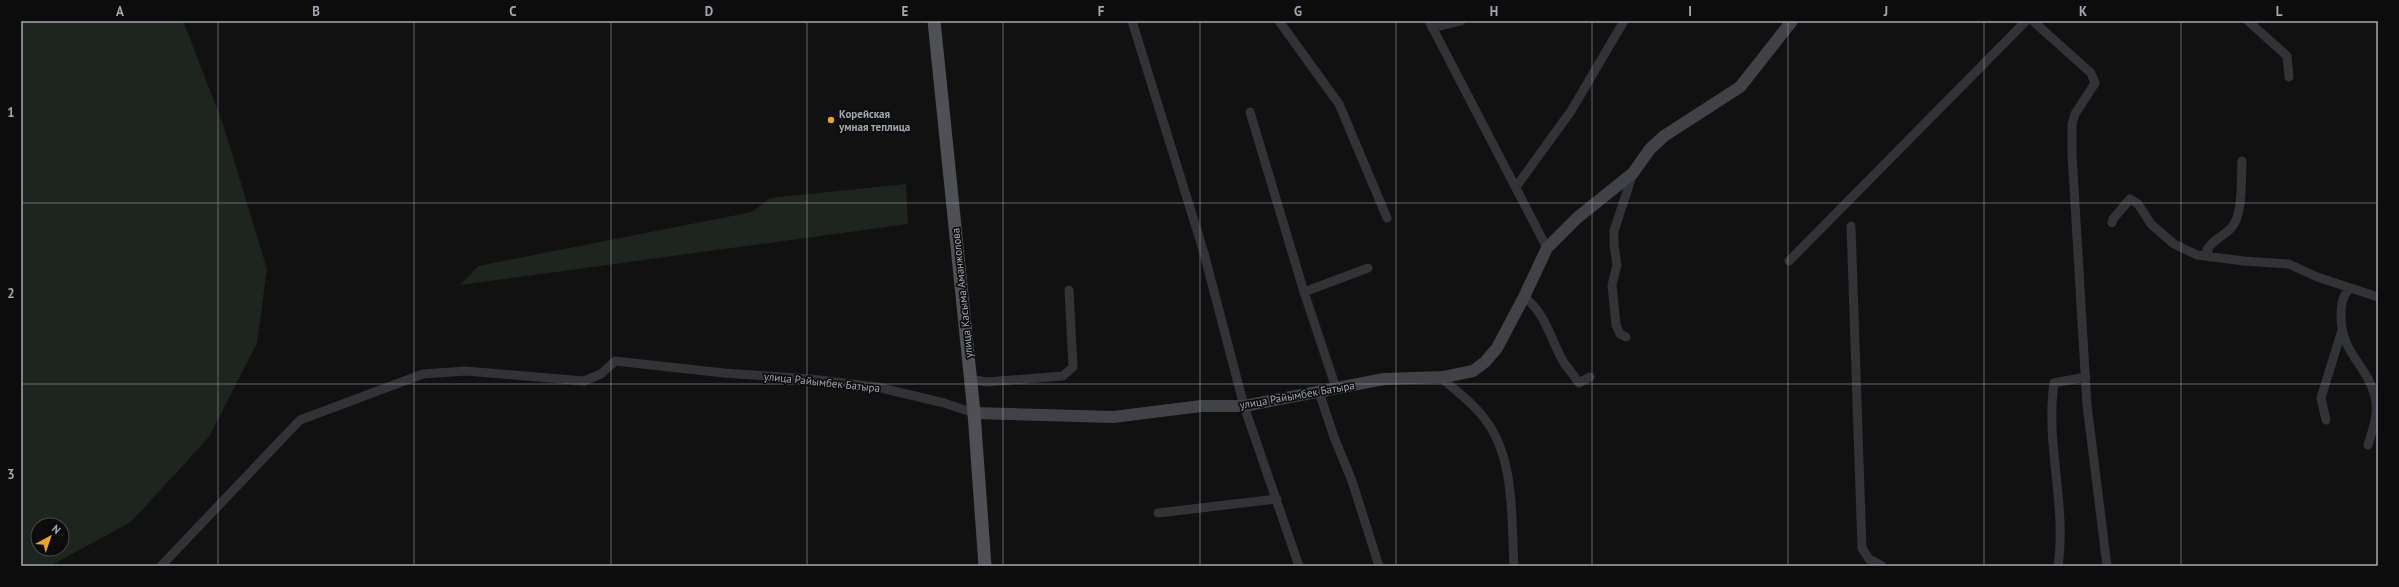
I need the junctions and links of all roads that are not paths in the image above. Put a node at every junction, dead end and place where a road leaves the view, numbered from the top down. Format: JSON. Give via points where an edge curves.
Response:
{"nodes":[{"id":1,"x":934,"y":21,"type":"edge"},
{"id":2,"x":1132,"y":21,"type":"edge"},
{"id":3,"x":1278,"y":21,"type":"edge"},
{"id":4,"x":1462,"y":21,"type":"edge"},
{"id":5,"x":1624,"y":21,"type":"edge"},
{"id":6,"x":1792,"y":21,"type":"edge"},
{"id":7,"x":2026,"y":21,"type":"edge"},
{"id":8,"x":2033,"y":21,"type":"edge"},
{"id":9,"x":2248,"y":21,"type":"edge"},
{"id":10,"x":1430,"y":25,"type":"edge"},
{"id":11,"x":2289,"y":77,"type":"dead end"},
{"id":12,"x":1250,"y":112,"type":"dead end"},
{"id":13,"x":2242,"y":161,"type":"dead end"},
{"id":14,"x":1633,"y":173,"type":"junction"},
{"id":15,"x":1516,"y":187,"type":"junction"},
{"id":16,"x":1387,"y":218,"type":"dead end"},
{"id":17,"x":2112,"y":223,"type":"dead end"},
{"id":18,"x":1851,"y":226,"type":"dead end"},
{"id":19,"x":1547,"y":248,"type":"junction"},
{"id":20,"x":2210,"y":257,"type":"junction"},
{"id":21,"x":1789,"y":261,"type":"dead end"},
{"id":22,"x":1368,"y":268,"type":"dead end"},
{"id":23,"x":2350,"y":288,"type":"junction"},
{"id":24,"x":1069,"y":290,"type":"dead end"},
{"id":25,"x":1304,"y":292,"type":"junction"},
{"id":26,"x":2378,"y":297,"type":"edge"},
{"id":27,"x":1524,"y":298,"type":"junction"},
{"id":28,"x":2342,"y":333,"type":"junction"},
{"id":29,"x":1626,"y":338,"type":"dead end"},
{"id":30,"x":1441,"y":377,"type":"junction"},
{"id":31,"x":1590,"y":377,"type":"dead end"},
{"id":32,"x":2086,"y":377,"type":"junction"},
{"id":33,"x":970,"y":379,"type":"junction"},
{"id":34,"x":1336,"y":388,"type":"junction"},
{"id":35,"x":1319,"y":392,"type":"junction"},
{"id":36,"x":1244,"y":406,"type":"junction"},
{"id":37,"x":974,"y":413,"type":"junction"},
{"id":38,"x":2326,"y":420,"type":"dead end"},
{"id":39,"x":2368,"y":445,"type":"dead end"},
{"id":40,"x":1277,"y":499,"type":"junction"},
{"id":41,"x":1158,"y":513,"type":"dead end"},
{"id":42,"x":161,"y":566,"type":"edge"},
{"id":43,"x":985,"y":566,"type":"edge"},
{"id":44,"x":1299,"y":566,"type":"edge"},
{"id":45,"x":1379,"y":566,"type":"edge"},
{"id":46,"x":1514,"y":566,"type":"edge"},
{"id":47,"x":1882,"y":566,"type":"edge"},
{"id":48,"x":2058,"y":566,"type":"edge"},
{"id":49,"x":2107,"y":566,"type":"edge"}],
"edges":[{"from":1,"to":33,"type":"main road","name":"улица Касыма Аманжолова"},
{"from":2,"to":36,"type":"street","via":[[1204,253]]},
{"from":3,"to":16,"type":"street","via":[[1339,104]]},
{"from":4,"to":10,"type":"street"},
{"from":5,"to":15,"type":"street","via":[[1571,111]]},
{"from":6,"to":14,"type":"street","name":"улица Райымбек Батыра","via":[[1740,87],[1664,136],[1650,149]]},
{"from":7,"to":21,"type":"street"},
{"from":8,"to":32,"type":"street","via":[[2091,73],[2095,83],[2075,114],[2072,124]]},
{"from":9,"to":11,"type":"street","via":[[2287,56]]},
{"from":10,"to":15,"type":"street"},
{"from":12,"to":25,"type":"street"},
{"from":13,"to":20,"type":"street","via":[[2239,206],[2234,224],[2210,244],[2207,250]]},
{"from":14,"to":19,"type":"street","name":"улица Райымбек Батыра","via":[[1577,218]]},
{"from":14,"to":29,"type":"street","via":[[1619,211],[1614,245],[1617,266],[1612,285],[1616,325],[1620,334]]},
{"from":15,"to":19,"type":"street"},
{"from":17,"to":20,"type":"street","via":[[2130,199],[2138,204],[2151,224],[2174,244],[2197,255]]},
{"from":18,"to":47,"type":"street","via":[[1862,548],[1869,559]]},
{"from":19,"to":27,"type":"street","name":"улица Райымбек Батыра"},
{"from":20,"to":23,"type":"street","via":[[2289,264]]},
{"from":22,"to":25,"type":"street"},
{"from":23,"to":26,"type":"street"},
{"from":23,"to":28,"type":"street","via":[[2344,295],[2342,305]]},
{"from":24,"to":33,"type":"street","via":[[1072,367],[1063,376],[986,382]]},
{"from":25,"to":34,"type":"street"},
{"from":27,"to":30,"type":"street","name":"улица Райымбек Батыра","via":[[1497,348],[1485,362],[1473,371]]},
{"from":27,"to":31,"type":"street","via":[[1532,303],[1544,319],[1564,362],[1579,382]]},
{"from":28,"to":38,"type":"street","via":[[2321,398]]},
{"from":28,"to":39,"type":"street","via":[[2346,344],[2368,377],[2375,397],[2377,413]]},
{"from":30,"to":34,"type":"street","name":"улица Райымбек Батыра","via":[[1384,379]]},
{"from":30,"to":46,"type":"street","via":[[1479,412],[1498,439],[1508,476]]},
{"from":32,"to":48,"type":"street","via":[[2054,383],[2051,402],[2062,520]]},
{"from":32,"to":49,"type":"street","via":[[2086,405]]},
{"from":33,"to":37,"type":"main road","name":"улица Касыма Аманжолова"},
{"from":34,"to":35,"type":"street","name":"улица Райымбек Батыра"},
{"from":35,"to":36,"type":"street","name":"улица Райымбек Батыра"},
{"from":35,"to":45,"type":"street","via":[[1352,481]]},
{"from":36,"to":37,"type":"street","name":"улица Райымбек Батыра","via":[[1201,406],[1113,417]]},
{"from":36,"to":40,"type":"street"},
{"from":37,"to":42,"type":"street","name":"улица Райымбек Батыра","via":[[877,387],[810,379],[724,374],[614,361],[601,374],[584,381],[466,371],[422,374],[300,420]]},
{"from":37,"to":43,"type":"main road","name":"улица Касыма Аманжолова"},
{"from":40,"to":41,"type":"street"},
{"from":40,"to":44,"type":"street"}]}
